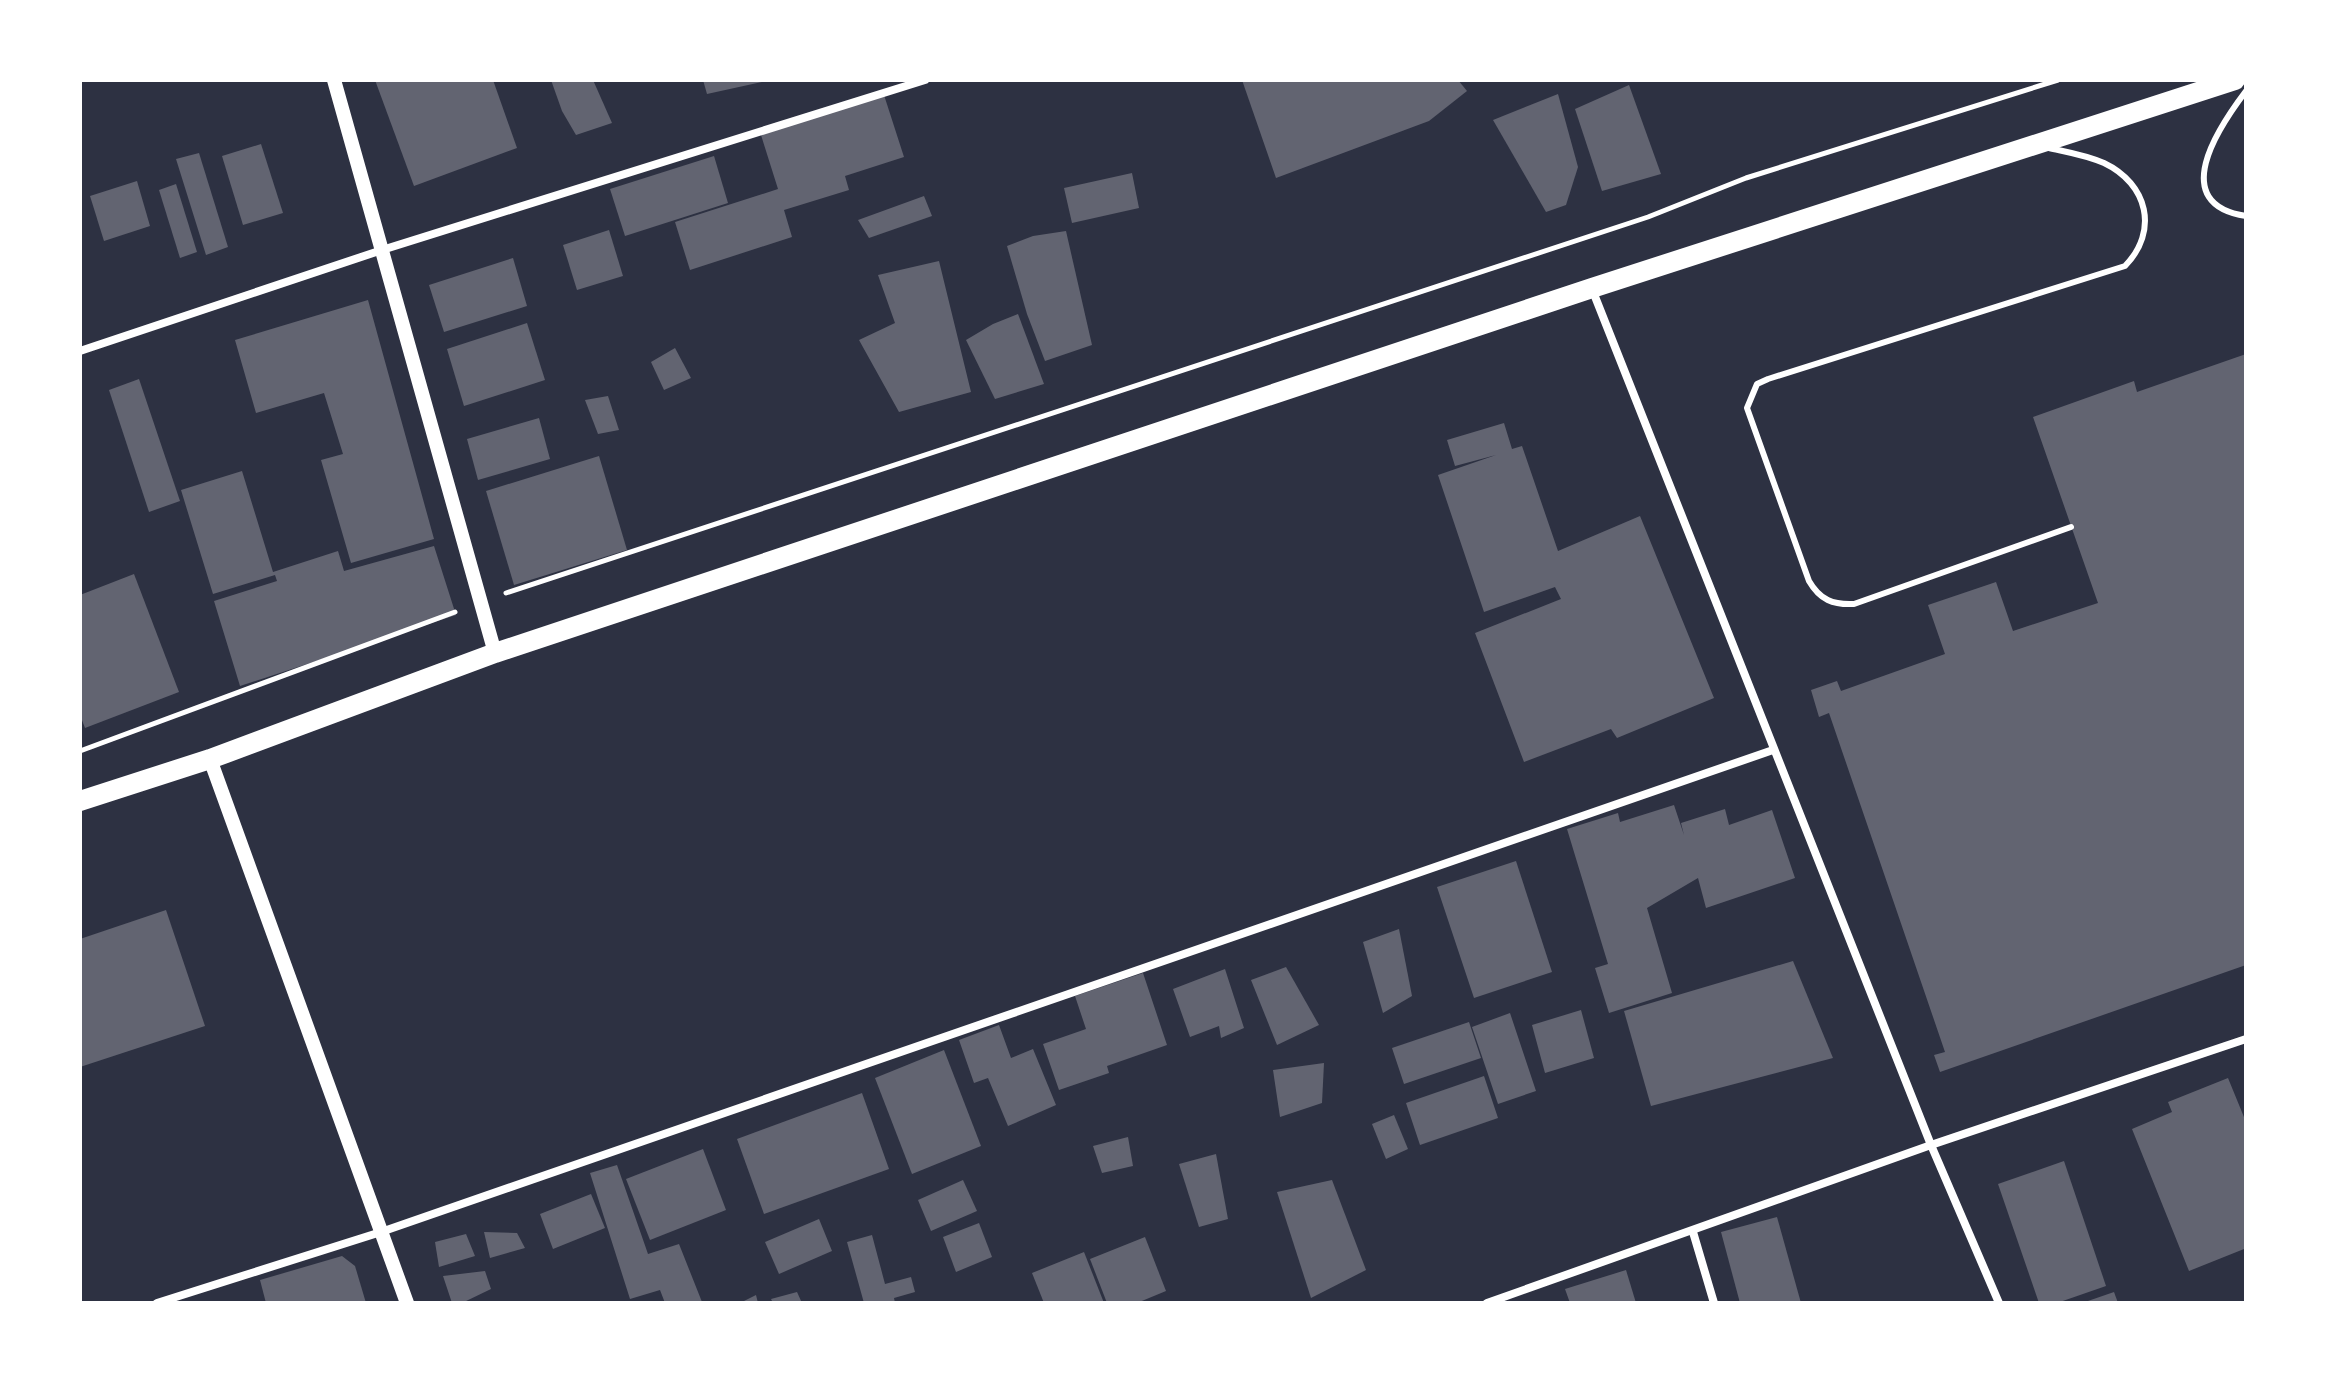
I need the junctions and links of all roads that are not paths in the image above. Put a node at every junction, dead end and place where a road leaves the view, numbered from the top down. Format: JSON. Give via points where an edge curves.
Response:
{"nodes":[{"id":1,"x":334,"y":80,"type":"edge"},
{"id":2,"x":925,"y":80,"type":"edge"},
{"id":3,"x":2235,"y":80,"type":"edge"},
{"id":4,"x":911,"y":82,"type":"edge"},
{"id":5,"x":2246,"y":91,"type":"edge"},
{"id":6,"x":2033,"y":145,"type":"junction"},
{"id":7,"x":2246,"y":216,"type":"edge"},
{"id":8,"x":382,"y":250,"type":"junction"},
{"id":9,"x":1592,"y":288,"type":"junction"},
{"id":10,"x":80,"y":351,"type":"edge"},
{"id":11,"x":2071,"y":527,"type":"dead end"},
{"id":12,"x":495,"y":653,"type":"junction"},
{"id":13,"x":1773,"y":750,"type":"junction"},
{"id":14,"x":210,"y":759,"type":"junction"},
{"id":15,"x":80,"y":801,"type":"edge"},
{"id":16,"x":2246,"y":1039,"type":"edge"},
{"id":17,"x":1931,"y":1145,"type":"junction"},
{"id":18,"x":381,"y":1232,"type":"junction"},
{"id":19,"x":1693,"y":1232,"type":"junction"},
{"id":20,"x":157,"y":1303,"type":"edge"},
{"id":21,"x":407,"y":1303,"type":"edge"},
{"id":22,"x":1487,"y":1303,"type":"edge"},
{"id":23,"x":1714,"y":1303,"type":"edge"},
{"id":24,"x":1999,"y":1303,"type":"edge"}],
"edges":[{"from":1,"to":8,"type":"street"},
{"from":2,"to":4,"type":"street"},
{"from":3,"to":6,"type":"main road"},
{"from":4,"to":8,"type":"street"},
{"from":5,"to":7,"type":"lane","via":[[2213,138],[2203,181],[2209,197],[2225,213]]},
{"from":6,"to":9,"type":"main road"},
{"from":6,"to":11,"type":"lane","via":[[2107,164],[2132,187],[2147,219],[2146,233],[2141,250],[2125,266],[1768,379],[1757,384],[1747,408],[1809,581],[1829,602],[1854,604]]},
{"from":8,"to":10,"type":"street"},
{"from":8,"to":12,"type":"street"},
{"from":9,"to":12,"type":"main road"},
{"from":9,"to":13,"type":"street"},
{"from":12,"to":14,"type":"main road"},
{"from":13,"to":17,"type":"street"},
{"from":13,"to":18,"type":"street"},
{"from":14,"to":15,"type":"main road"},
{"from":14,"to":18,"type":"street"},
{"from":16,"to":17,"type":"street"},
{"from":17,"to":19,"type":"street"},
{"from":17,"to":24,"type":"street"},
{"from":18,"to":20,"type":"street"},
{"from":18,"to":21,"type":"street"},
{"from":19,"to":22,"type":"street"},
{"from":19,"to":23,"type":"street"}]}
